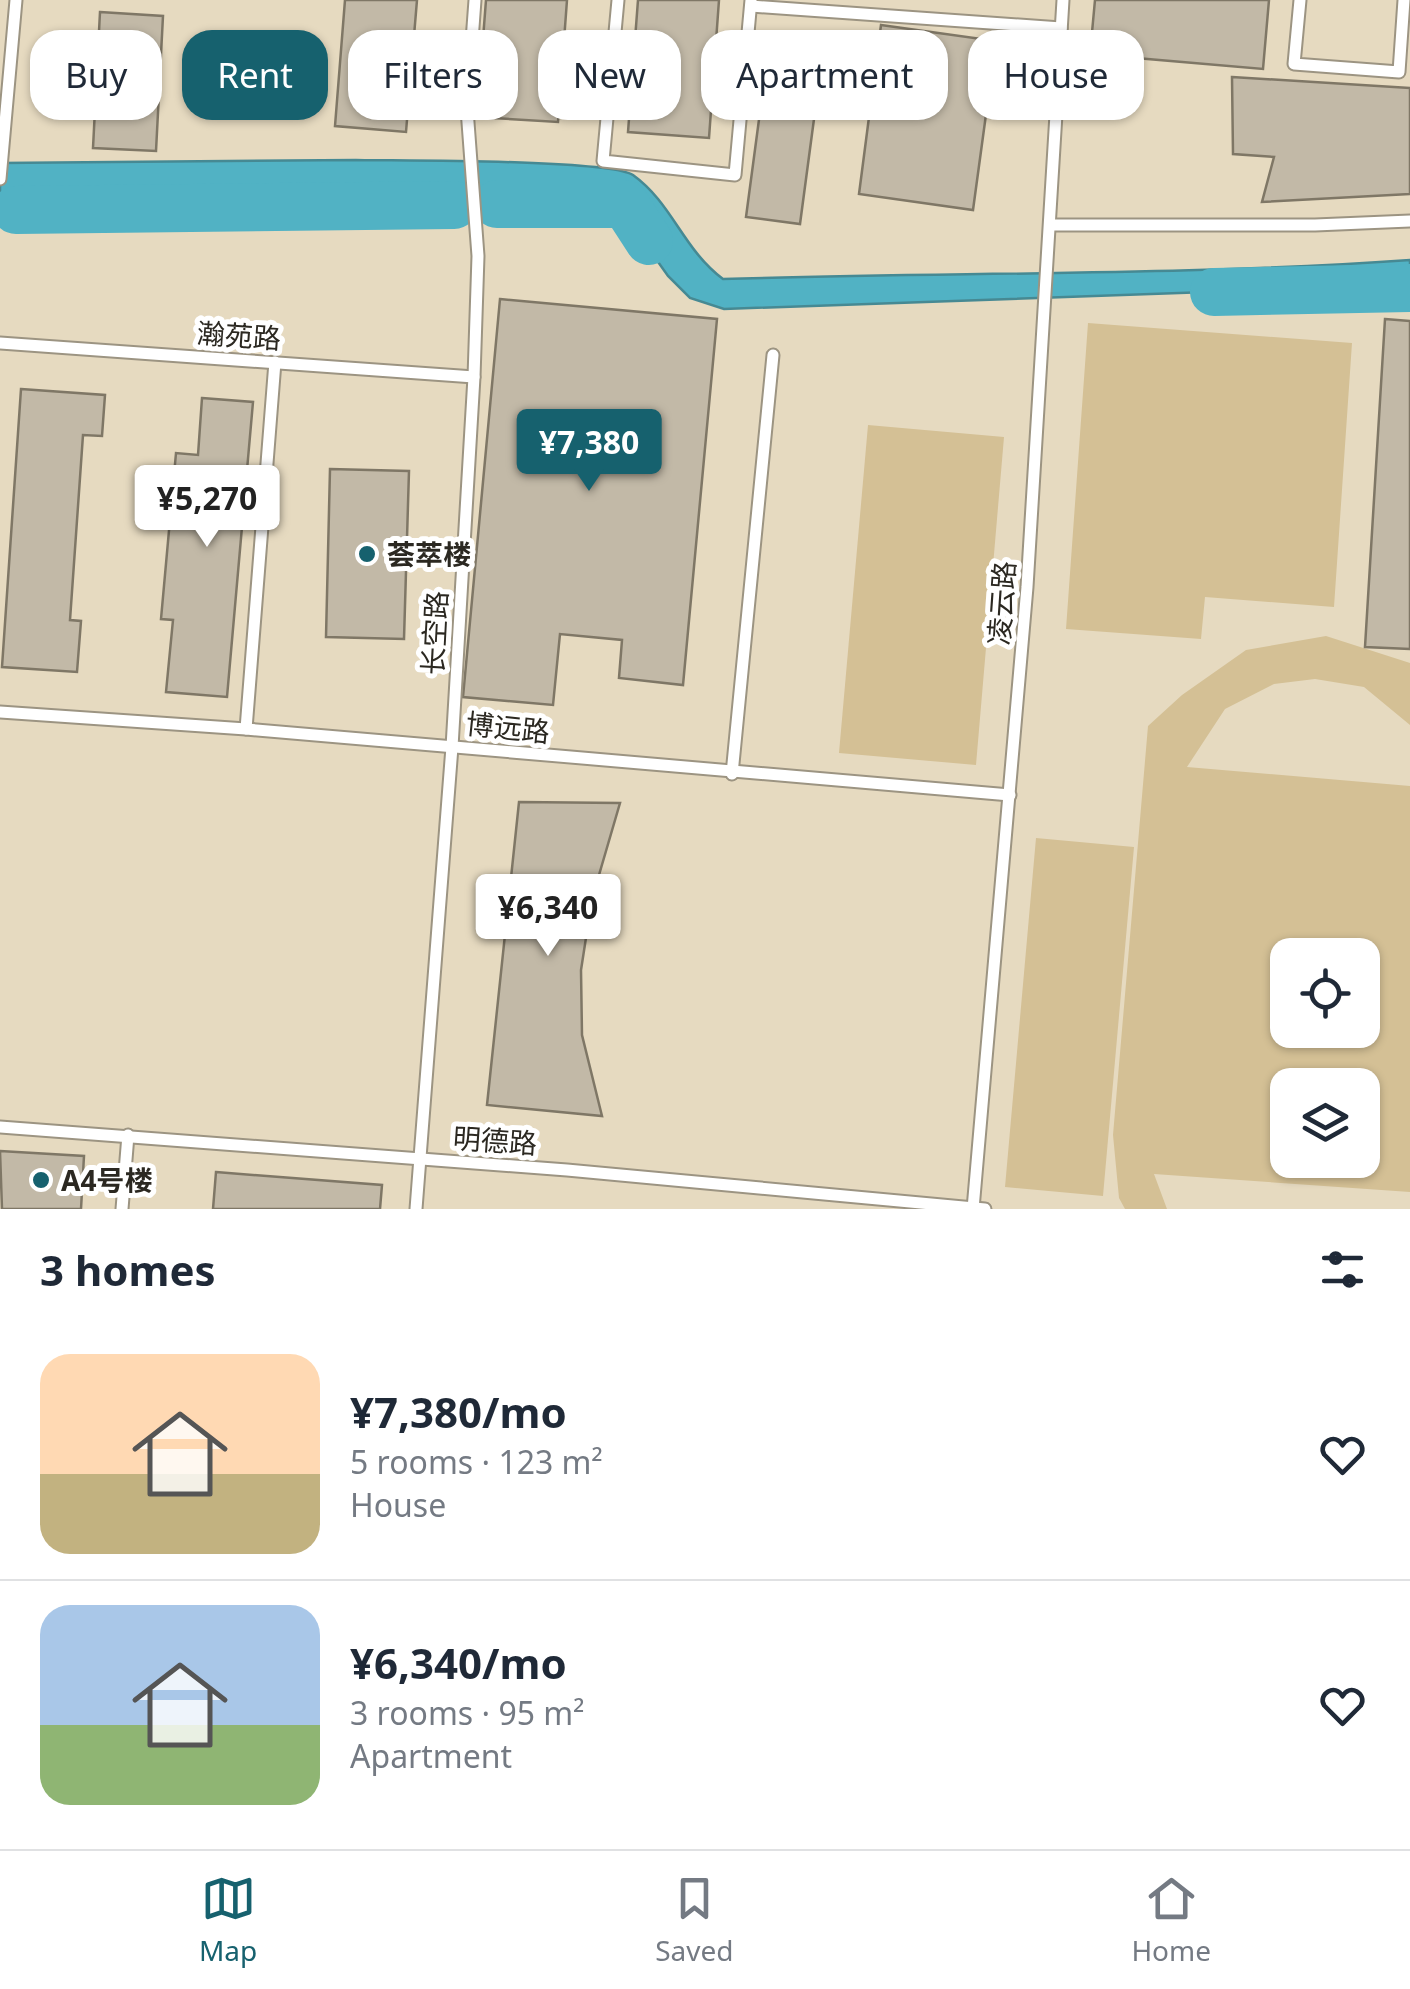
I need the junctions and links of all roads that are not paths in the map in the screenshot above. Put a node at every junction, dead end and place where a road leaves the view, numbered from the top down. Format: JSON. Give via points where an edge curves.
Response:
{"nodes":[{"id":1,"x":16,"y":0,"type":"edge"},
{"id":2,"x":475,"y":0,"type":"edge"},
{"id":3,"x":618,"y":0,"type":"edge"},
{"id":4,"x":1063,"y":0,"type":"edge"},
{"id":5,"x":1300,"y":0,"type":"edge"},
{"id":6,"x":1404,"y":0,"type":"edge"},
{"id":7,"x":751,"y":3,"type":"edge"},
{"id":8,"x":1061,"y":28,"type":"junction"},
{"id":9,"x":0,"y":179,"type":"edge"},
{"id":10,"x":1410,"y":221,"type":"edge"},
{"id":11,"x":1052,"y":225,"type":"junction"},
{"id":12,"x":0,"y":344,"type":"edge"},
{"id":13,"x":773,"y":354,"type":"dead end"},
{"id":14,"x":276,"y":362,"type":"junction"},
{"id":15,"x":474,"y":377,"type":"junction"},
{"id":16,"x":0,"y":712,"type":"edge"},
{"id":17,"x":246,"y":729,"type":"junction"},
{"id":18,"x":452,"y":747,"type":"junction"},
{"id":19,"x":732,"y":774,"type":"junction"},
{"id":20,"x":1010,"y":795,"type":"junction"},
{"id":21,"x":0,"y":1126,"type":"edge"},
{"id":22,"x":128,"y":1135,"type":"junction"},
{"id":23,"x":418,"y":1159,"type":"junction"},
{"id":24,"x":847,"y":1195,"type":"junction"},
{"id":25,"x":977,"y":1208,"type":"edge"},
{"id":26,"x":122,"y":1209,"type":"edge"},
{"id":27,"x":416,"y":1209,"type":"edge"},
{"id":28,"x":846,"y":1209,"type":"edge"}],
"edges":[{"from":1,"to":9,"type":"lane"},
{"from":2,"to":15,"type":"lane","name":"长空路","via":[[467,110],[478,256]]},
{"from":3,"to":7,"type":"lane","via":[[603,161],[734,175]]},
{"from":4,"to":8,"type":"lane","name":"凌云路"},
{"from":5,"to":6,"type":"lane","via":[[1294,64],[1399,72]]},
{"from":7,"to":8,"type":"lane"},
{"from":8,"to":11,"type":"lane","name":"凌云路"},
{"from":10,"to":11,"type":"lane"},
{"from":11,"to":20,"type":"lane","name":"凌云路"},
{"from":12,"to":14,"type":"lane","name":"瀚苑路"},
{"from":13,"to":19,"type":"lane"},
{"from":14,"to":15,"type":"lane","name":"瀚苑路"},
{"from":14,"to":17,"type":"lane"},
{"from":15,"to":18,"type":"lane","name":"长空路"},
{"from":16,"to":17,"type":"lane","name":"博远路"},
{"from":17,"to":18,"type":"lane","name":"博远路"},
{"from":18,"to":19,"type":"lane","name":"博远路"},
{"from":18,"to":23,"type":"lane","name":"长空路"},
{"from":19,"to":20,"type":"lane","name":"博远路"},
{"from":20,"to":25,"type":"lane","name":"凌云路"},
{"from":21,"to":22,"type":"lane","name":"明德路"},
{"from":22,"to":23,"type":"lane","name":"明德路"},
{"from":22,"to":26,"type":"lane"},
{"from":23,"to":24,"type":"lane","name":"明德路"},
{"from":23,"to":27,"type":"lane","name":"长空路"},
{"from":24,"to":25,"type":"lane","name":"明德路"},
{"from":24,"to":28,"type":"lane"}]}
